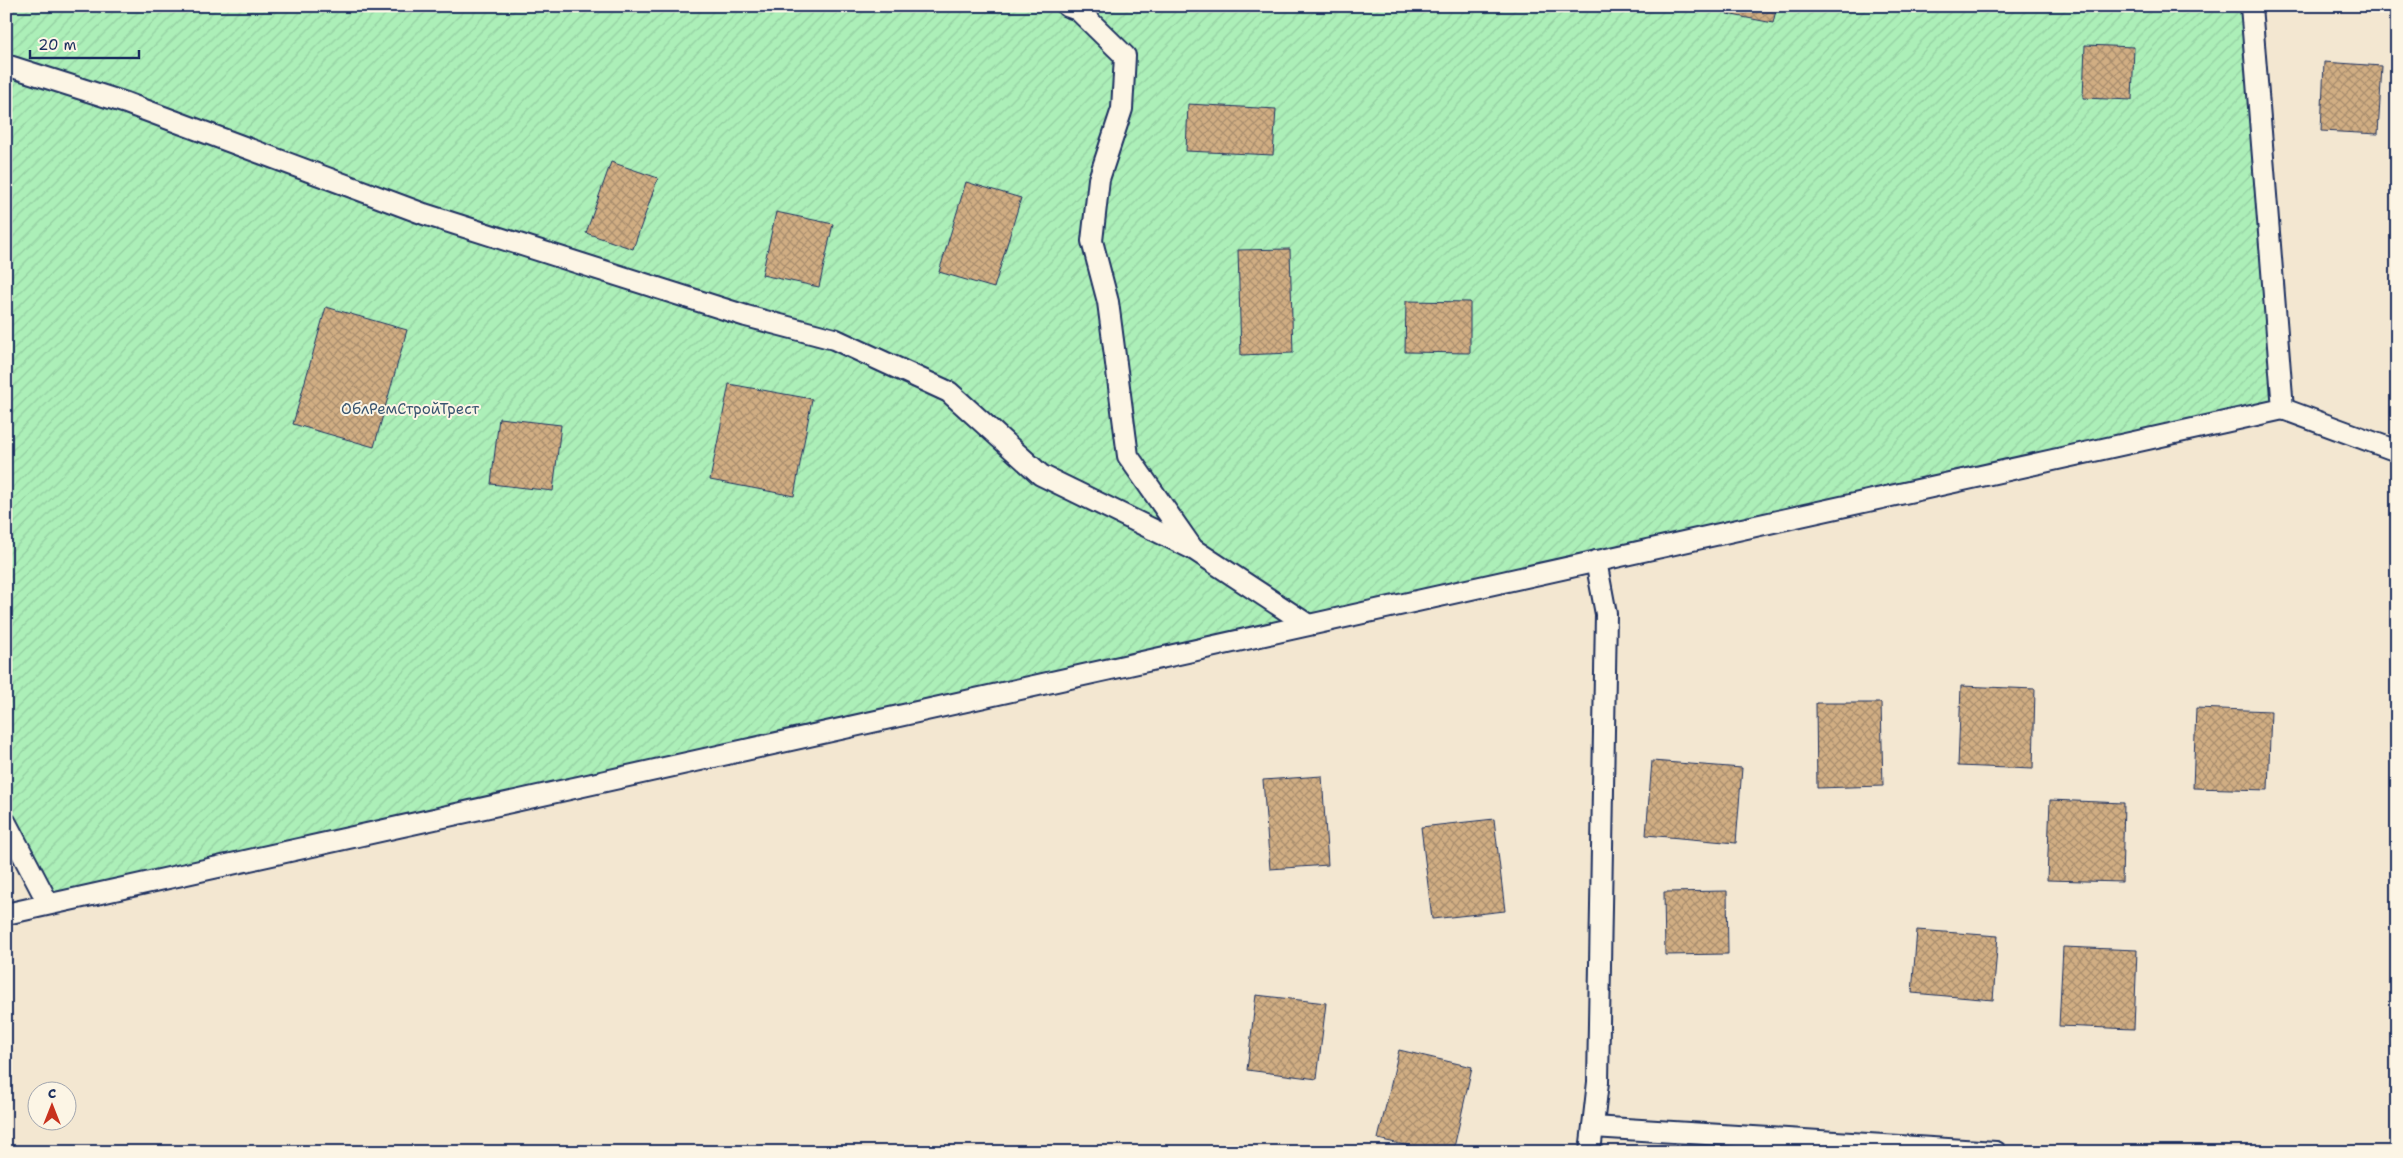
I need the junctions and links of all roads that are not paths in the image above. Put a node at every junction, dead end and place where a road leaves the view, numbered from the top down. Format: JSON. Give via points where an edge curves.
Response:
{"nodes":[{"id":1,"x":1067,"y":6,"type":"edge"},
{"id":2,"x":2251,"y":6,"type":"edge"},
{"id":3,"x":6,"y":65,"type":"edge"},
{"id":4,"x":2283,"y":408,"type":"junction"},
{"id":5,"x":2397,"y":451,"type":"edge"},
{"id":6,"x":1193,"y":549,"type":"junction"},
{"id":7,"x":1596,"y":560,"type":"junction"},
{"id":8,"x":1307,"y":624,"type":"junction"},
{"id":9,"x":6,"y":823,"type":"edge"},
{"id":10,"x":48,"y":903,"type":"junction"},
{"id":11,"x":6,"y":914,"type":"edge"},
{"id":12,"x":1593,"y":1127,"type":"junction"},
{"id":13,"x":1590,"y":1152,"type":"edge"},
{"id":14,"x":1996,"y":1152,"type":"edge"}],
"edges":[{"from":1,"to":6,"type":"lane","via":[[1078,10],[1125,56],[1122,109],[1099,179],[1092,241],[1108,302],[1128,456]]},
{"from":2,"to":4,"type":"lane"},
{"from":3,"to":6,"type":"lane","via":[[126,103],[434,217],[746,316],[834,340],[949,392],[1041,474]]},
{"from":4,"to":5,"type":"lane"},
{"from":4,"to":7,"type":"lane"},
{"from":6,"to":8,"type":"lane"},
{"from":7,"to":8,"type":"lane"},
{"from":7,"to":12,"type":"lane","via":[[1606,614],[1598,1082]]},
{"from":8,"to":10,"type":"lane"},
{"from":9,"to":10,"type":"lane"},
{"from":10,"to":11,"type":"lane"},
{"from":12,"to":13,"type":"lane"},
{"from":12,"to":14,"type":"lane"}]}
